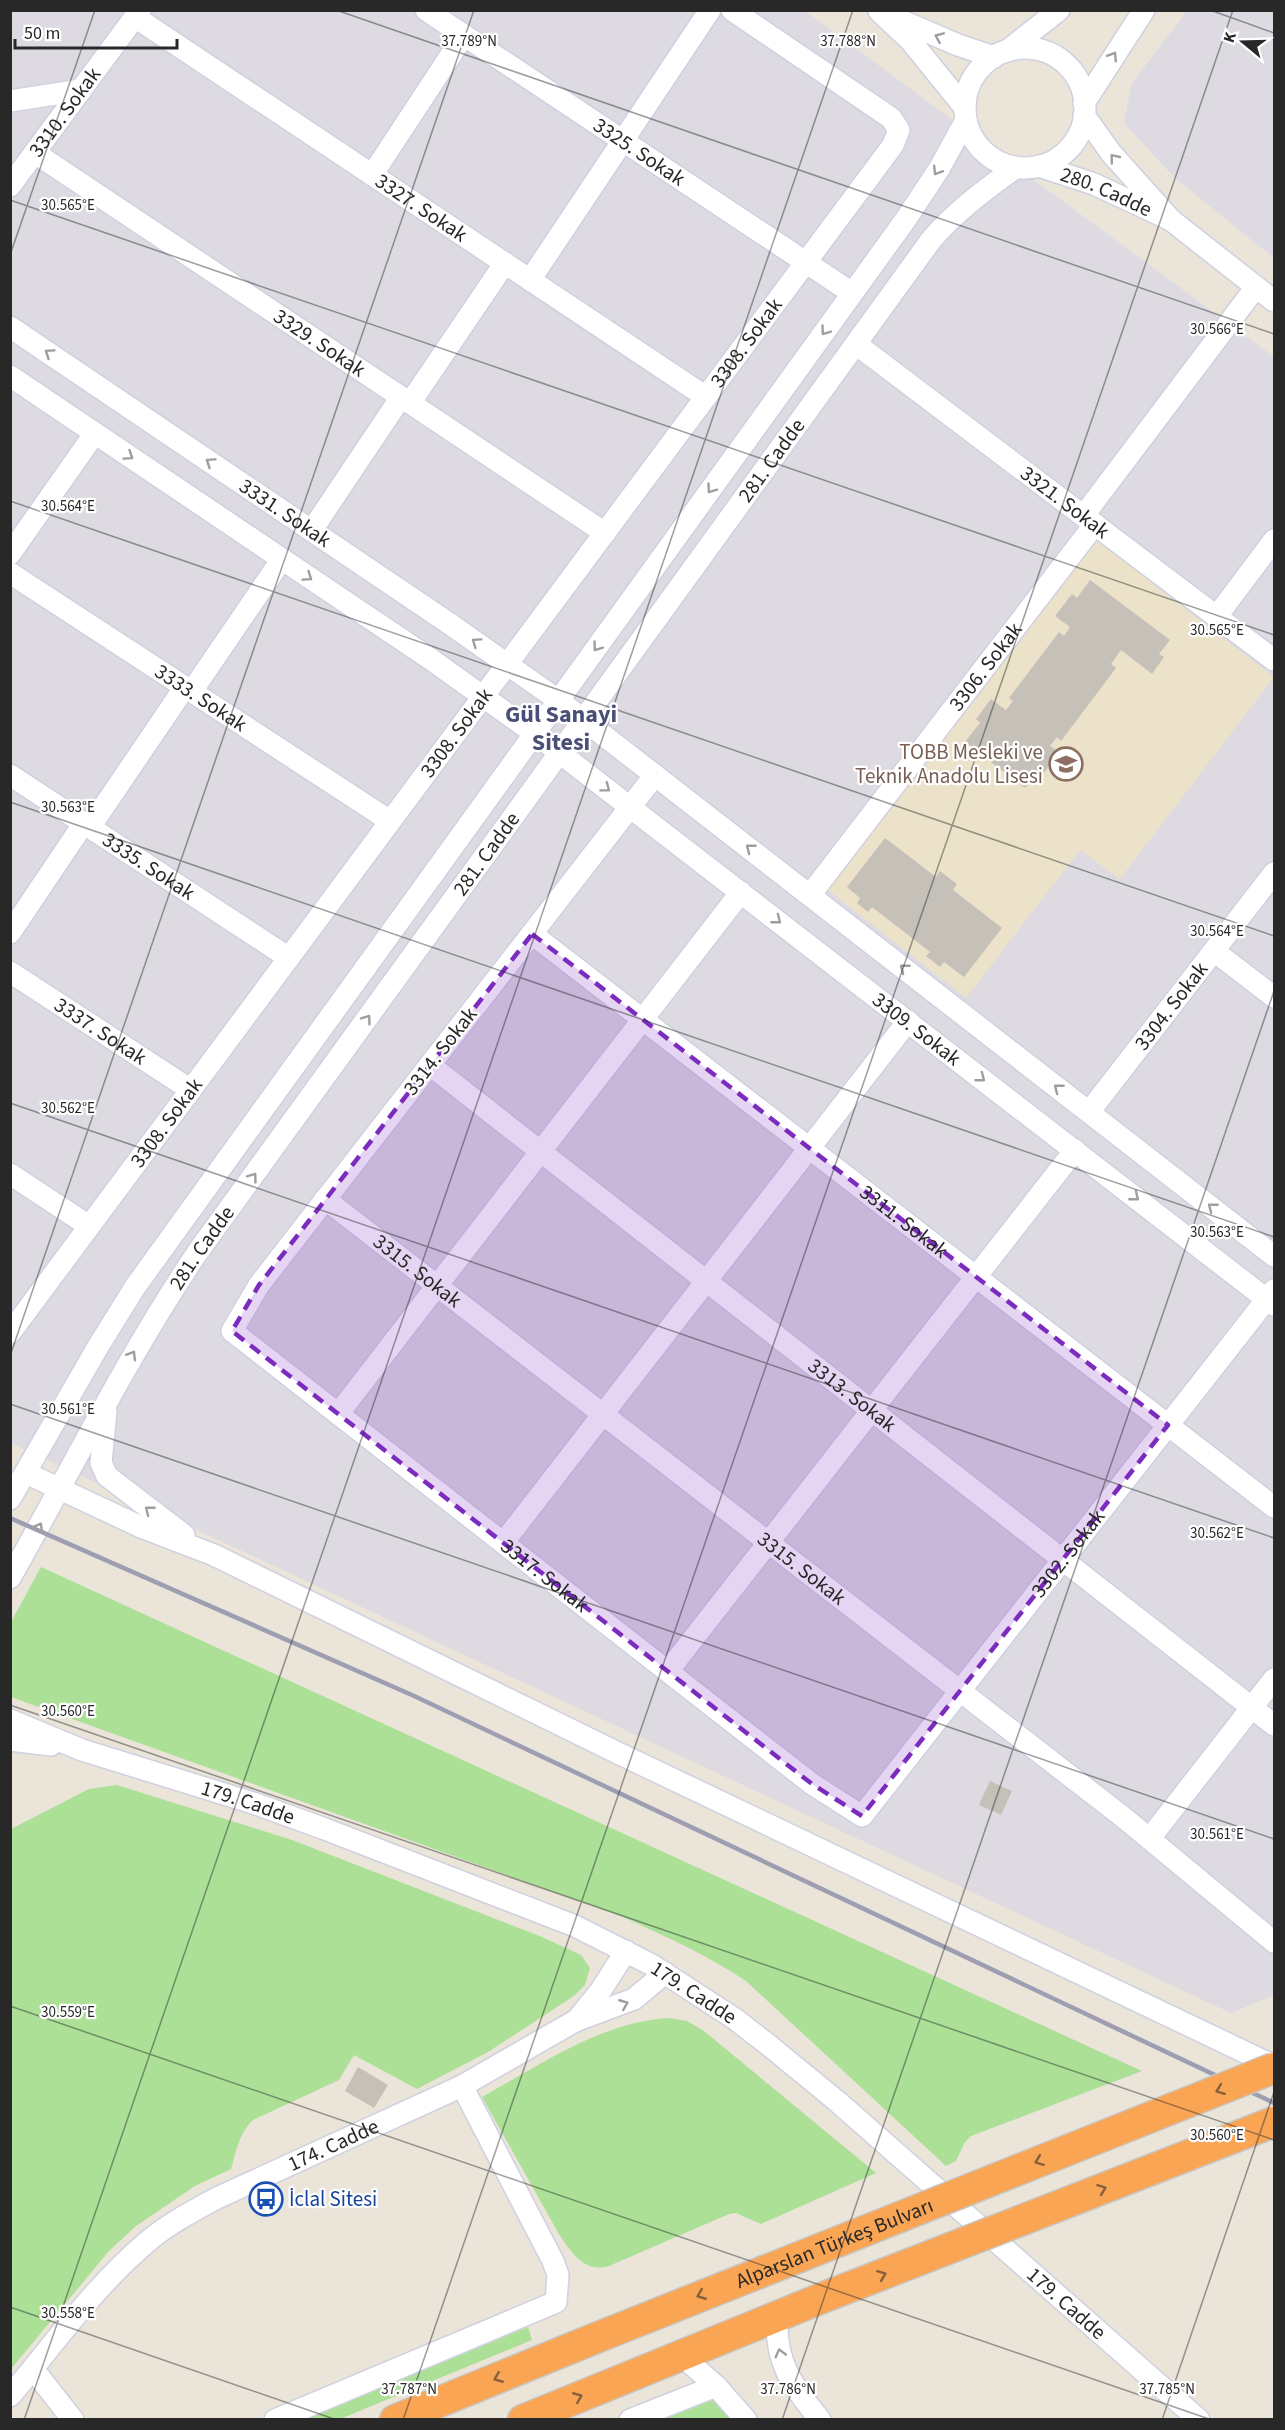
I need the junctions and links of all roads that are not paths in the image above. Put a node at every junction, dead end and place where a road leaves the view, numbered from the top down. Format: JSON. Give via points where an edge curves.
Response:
{"nodes":[{"id":1,"x":426,"y":10,"type":"edge"},
{"id":2,"x":710,"y":10,"type":"edge"},
{"id":3,"x":732,"y":10,"type":"edge"},
{"id":4,"x":1059,"y":10,"type":"edge"},
{"id":5,"x":1144,"y":10,"type":"edge"},
{"id":6,"x":878,"y":11,"type":"edge"},
{"id":7,"x":137,"y":14,"type":"edge"},
{"id":8,"x":464,"y":35,"type":"junction"},
{"id":9,"x":1000,"y":55,"type":"junction"},
{"id":10,"x":81,"y":90,"type":"junction"},
{"id":11,"x":10,"y":101,"type":"edge"},
{"id":12,"x":1084,"y":109,"type":"junction"},
{"id":13,"x":966,"y":114,"type":"junction"},
{"id":14,"x":623,"y":140,"type":"junction"},
{"id":15,"x":35,"y":153,"type":"junction"},
{"id":16,"x":1039,"y":166,"type":"junction"},
{"id":17,"x":1016,"y":168,"type":"junction"},
{"id":18,"x":372,"y":175,"type":"junction"},
{"id":19,"x":10,"y":186,"type":"edge"},
{"id":20,"x":1171,"y":220,"type":"junction"},
{"id":21,"x":807,"y":261,"type":"junction"},
{"id":22,"x":505,"y":263,"type":"junction"},
{"id":23,"x":530,"y":280,"type":"junction"},
{"id":24,"x":1256,"y":287,"type":"junction"},
{"id":25,"x":852,"y":293,"type":"junction"},
{"id":26,"x":1275,"y":301,"type":"edge"},
{"id":27,"x":10,"y":327,"type":"edge"},
{"id":28,"x":856,"y":344,"type":"junction"},
{"id":29,"x":10,"y":376,"type":"edge"},
{"id":30,"x":706,"y":397,"type":"junction"},
{"id":31,"x":405,"y":400,"type":"junction"},
{"id":32,"x":95,"y":434,"type":"junction"},
{"id":33,"x":1090,"y":520,"type":"junction"},
{"id":34,"x":312,"y":530,"type":"junction"},
{"id":35,"x":605,"y":533,"type":"junction"},
{"id":36,"x":1275,"y":540,"type":"edge"},
{"id":37,"x":10,"y":554,"type":"edge"},
{"id":38,"x":282,"y":559,"type":"junction"},
{"id":39,"x":10,"y":573,"type":"edge"},
{"id":40,"x":1217,"y":616,"type":"junction"},
{"id":41,"x":1275,"y":660,"type":"edge"},
{"id":42,"x":508,"y":664,"type":"junction"},
{"id":43,"x":189,"y":689,"type":"junction"},
{"id":44,"x":484,"y":696,"type":"junction"},
{"id":45,"x":558,"y":700,"type":"junction"},
{"id":46,"x":584,"y":720,"type":"junction"},
{"id":47,"x":534,"y":733,"type":"junction"},
{"id":48,"x":560,"y":752,"type":"junction"},
{"id":49,"x":10,"y":775,"type":"edge"},
{"id":50,"x":655,"y":775,"type":"junction"},
{"id":51,"x":631,"y":806,"type":"junction"},
{"id":52,"x":390,"y":821,"type":"junction"},
{"id":53,"x":87,"y":825,"type":"junction"},
{"id":54,"x":1272,"y":880,"type":"edge"},
{"id":55,"x":741,"y":892,"type":"junction"},
{"id":56,"x":810,"y":895,"type":"junction"},
{"id":57,"x":10,"y":933,"type":"edge"},
{"id":58,"x":532,"y":934,"type":"junction"},
{"id":59,"x":1214,"y":951,"type":"junction"},
{"id":60,"x":289,"y":958,"type":"junction"},
{"id":61,"x":10,"y":972,"type":"edge"},
{"id":62,"x":1275,"y":997,"type":"edge"},
{"id":63,"x":642,"y":1019,"type":"junction"},
{"id":64,"x":908,"y":1021,"type":"junction"},
{"id":65,"x":430,"y":1065,"type":"junction"},
{"id":66,"x":191,"y":1090,"type":"junction"},
{"id":67,"x":1089,"y":1112,"type":"junction"},
{"id":68,"x":809,"y":1148,"type":"junction"},
{"id":69,"x":1075,"y":1150,"type":"junction"},
{"id":70,"x":540,"y":1151,"type":"junction"},
{"id":71,"x":10,"y":1174,"type":"edge"},
{"id":72,"x":325,"y":1199,"type":"junction"},
{"id":73,"x":89,"y":1226,"type":"junction"},
{"id":74,"x":1275,"y":1256,"type":"edge"},
{"id":75,"x":976,"y":1277,"type":"junction"},
{"id":76,"x":706,"y":1281,"type":"junction"},
{"id":77,"x":437,"y":1286,"type":"junction"},
{"id":78,"x":1272,"y":1298,"type":"edge"},
{"id":79,"x":232,"y":1332,"type":"joint"},
{"id":80,"x":10,"y":1333,"type":"edge"},
{"id":81,"x":107,"y":1399,"type":"junction"},
{"id":82,"x":872,"y":1410,"type":"junction"},
{"id":83,"x":338,"y":1414,"type":"junction"},
{"id":84,"x":603,"y":1414,"type":"junction"},
{"id":85,"x":1168,"y":1425,"type":"junction"},
{"id":86,"x":26,"y":1473,"type":"junction"},
{"id":87,"x":60,"y":1489,"type":"junction"},
{"id":88,"x":10,"y":1499,"type":"edge"},
{"id":89,"x":1275,"y":1507,"type":"edge"},
{"id":90,"x":502,"y":1543,"type":"junction"},
{"id":91,"x":768,"y":1543,"type":"junction"},
{"id":92,"x":214,"y":1555,"type":"junction"},
{"id":93,"x":1063,"y":1560,"type":"junction"},
{"id":94,"x":10,"y":1578,"type":"edge"},
{"id":95,"x":668,"y":1671,"type":"junction"},
{"id":96,"x":1275,"y":1679,"type":"edge"},
{"id":97,"x":960,"y":1691,"type":"junction"},
{"id":98,"x":1252,"y":1708,"type":"junction"},
{"id":99,"x":10,"y":1720,"type":"edge"},
{"id":100,"x":1275,"y":1725,"type":"edge"},
{"id":101,"x":10,"y":1740,"type":"edge"},
{"id":102,"x":81,"y":1749,"type":"junction"},
{"id":103,"x":862,"y":1816,"type":"joint"},
{"id":104,"x":1150,"y":1838,"type":"junction"},
{"id":105,"x":1275,"y":1942,"type":"edge"},
{"id":106,"x":626,"y":1951,"type":"junction"},
{"id":107,"x":665,"y":1973,"type":"junction"},
{"id":108,"x":575,"y":2021,"type":"junction"},
{"id":109,"x":1275,"y":2067,"type":"edge"},
{"id":110,"x":462,"y":2086,"type":"junction"},
{"id":111,"x":1275,"y":2122,"type":"edge"},
{"id":112,"x":777,"y":2316,"type":"junction"},
{"id":113,"x":681,"y":2355,"type":"junction"},
{"id":114,"x":33,"y":2369,"type":"junction"},
{"id":115,"x":716,"y":2386,"type":"junction"},
{"id":116,"x":10,"y":2396,"type":"edge"},
{"id":117,"x":73,"y":2420,"type":"edge"},
{"id":118,"x":275,"y":2420,"type":"edge"},
{"id":119,"x":395,"y":2420,"type":"edge"},
{"id":120,"x":523,"y":2420,"type":"edge"},
{"id":121,"x":630,"y":2420,"type":"edge"},
{"id":122,"x":746,"y":2420,"type":"edge"},
{"id":123,"x":820,"y":2420,"type":"edge"},
{"id":124,"x":1199,"y":2420,"type":"edge"}],
"edges":[{"from":1,"to":8,"type":"street","name":"3325. Sokak"},
{"from":2,"to":14,"type":"street"},
{"from":3,"to":21,"type":"street","name":"3308. Sokak","via":[[891,118],[899,130],[893,145]]},
{"from":4,"to":9,"type":"street"},
{"from":12,"to":5,"type":"street","one_way":true},
{"from":9,"to":6,"type":"street","one_way":true,"via":[[958,45]]},
{"from":6,"to":13,"type":"street","via":[[910,40]]},
{"from":7,"to":10,"type":"street","name":"3310. Sokak"},
{"from":7,"to":18,"type":"street","name":"3327. Sokak"},
{"from":8,"to":14,"type":"street","name":"3325. Sokak"},
{"from":8,"to":18,"type":"street"},
{"from":9,"to":12,"type":"street","via":[[1029,48],[1057,58],[1078,80]]},
{"from":9,"to":13,"type":"street","via":[[976,74],[966,96]]},
{"from":10,"to":11,"type":"street"},
{"from":10,"to":15,"type":"street","name":"3310. Sokak"},
{"from":12,"to":16,"type":"street","via":[[1079,132],[1070,148]]},
{"from":20,"to":12,"type":"street","name":"280. Cadde","one_way":true,"via":[[1111,153]]},
{"from":13,"to":17,"type":"street","via":[[984,152]]},
{"from":13,"to":25,"type":"street","name":"281. Cadde","one_way":true,"via":[[923,194]]},
{"from":14,"to":21,"type":"street","name":"3325. Sokak"},
{"from":14,"to":23,"type":"street"},
{"from":15,"to":19,"type":"street","name":"3310. Sokak"},
{"from":15,"to":31,"type":"street","name":"3329. Sokak"},
{"from":16,"to":17,"type":"street"},
{"from":16,"to":20,"type":"street","name":"280. Cadde","via":[[1094,184]]},
{"from":17,"to":28,"type":"street","name":"281. Cadde","via":[[949,218]]},
{"from":18,"to":22,"type":"street","name":"3327. Sokak"},
{"from":20,"to":24,"type":"street","name":"280. Cadde"},
{"from":21,"to":25,"type":"street","name":"3325. Sokak"},
{"from":21,"to":30,"type":"street","name":"3308. Sokak"},
{"from":22,"to":23,"type":"street","name":"3327. Sokak"},
{"from":22,"to":31,"type":"street"},
{"from":23,"to":30,"type":"street","name":"3327. Sokak"},
{"from":24,"to":26,"type":"street","name":"280. Cadde"},
{"from":24,"to":33,"type":"street","name":"3306. Sokak"},
{"from":25,"to":45,"type":"street","name":"281. Cadde","one_way":true},
{"from":34,"to":27,"type":"street","name":"3331. Sokak","one_way":true},
{"from":28,"to":33,"type":"street","name":"3321. Sokak"},
{"from":28,"to":46,"type":"street","name":"281. Cadde"},
{"from":29,"to":32,"type":"street","name":"3331. Sokak"},
{"from":30,"to":35,"type":"street","name":"3308. Sokak"},
{"from":31,"to":34,"type":"street"},
{"from":31,"to":35,"type":"street","name":"3329. Sokak"},
{"from":32,"to":37,"type":"street"},
{"from":32,"to":38,"type":"street","name":"3331. Sokak","one_way":true},
{"from":33,"to":40,"type":"street","name":"3321. Sokak"},
{"from":33,"to":56,"type":"street","name":"3306. Sokak"},
{"from":42,"to":34,"type":"street","name":"3331. Sokak","one_way":true},
{"from":35,"to":42,"type":"street","name":"3308. Sokak"},
{"from":36,"to":40,"type":"street"},
{"from":38,"to":43,"type":"street"},
{"from":38,"to":44,"type":"street","name":"3331. Sokak","one_way":true},
{"from":39,"to":43,"type":"street","name":"3333. Sokak"},
{"from":40,"to":41,"type":"street","name":"3321. Sokak"},
{"from":42,"to":44,"type":"street","name":"3308. Sokak"},
{"from":42,"to":45,"type":"street","name":"3331. Sokak"},
{"from":43,"to":52,"type":"street","name":"3333. Sokak"},
{"from":43,"to":53,"type":"street"},
{"from":44,"to":47,"type":"street","name":"3331. Sokak"},
{"from":44,"to":52,"type":"street","name":"3308. Sokak"},
{"from":45,"to":46,"type":"street","name":"3331. Sokak"},
{"from":45,"to":47,"type":"street","name":"281. Cadde"},
{"from":46,"to":48,"type":"street","name":"281. Cadde"},
{"from":46,"to":50,"type":"street","name":"3309. Sokak"},
{"from":47,"to":48,"type":"street","name":"3331. Sokak"},
{"from":47,"to":86,"type":"street","name":"281. Cadde","via":[[135,1287]]},
{"from":48,"to":51,"type":"street","name":"3309. Sokak","one_way":true},
{"from":81,"to":48,"type":"street","name":"281. Cadde","one_way":true,"via":[[198,1253]]},
{"from":49,"to":53,"type":"street","name":"3335. Sokak"},
{"from":50,"to":51,"type":"street","name":"3314. Sokak"},
{"from":56,"to":50,"type":"street","name":"3309. Sokak","one_way":true},
{"from":51,"to":55,"type":"street","name":"3309. Sokak"},
{"from":51,"to":58,"type":"street","name":"3314. Sokak"},
{"from":52,"to":60,"type":"street","name":"3308. Sokak"},
{"from":53,"to":57,"type":"street"},
{"from":53,"to":60,"type":"street","name":"3335. Sokak"},
{"from":54,"to":59,"type":"street","name":"3304. Sokak"},
{"from":55,"to":63,"type":"street"},
{"from":55,"to":64,"type":"street","name":"3309. Sokak","one_way":true},
{"from":67,"to":56,"type":"street","name":"3309. Sokak","one_way":true},
{"from":58,"to":63,"type":"street","name":"3311. Sokak"},
{"from":58,"to":65,"type":"street","name":"3314. Sokak"},
{"from":59,"to":62,"type":"street"},
{"from":59,"to":67,"type":"street","name":"3304. Sokak"},
{"from":60,"to":66,"type":"street","name":"3308. Sokak"},
{"from":61,"to":66,"type":"street","name":"3337. Sokak"},
{"from":63,"to":68,"type":"street","name":"3311. Sokak"},
{"from":63,"to":70,"type":"street"},
{"from":64,"to":68,"type":"street"},
{"from":64,"to":69,"type":"street","name":"3309. Sokak","one_way":true},
{"from":65,"to":70,"type":"street","name":"3313. Sokak"},
{"from":65,"to":72,"type":"street","name":"3314. Sokak"},
{"from":66,"to":73,"type":"street","name":"3308. Sokak"},
{"from":74,"to":67,"type":"street","name":"3309. Sokak","one_way":true},
{"from":68,"to":75,"type":"street","name":"3311. Sokak"},
{"from":68,"to":76,"type":"street"},
{"from":69,"to":75,"type":"street"},
{"from":69,"to":78,"type":"street","name":"3309. Sokak","one_way":true},
{"from":70,"to":76,"type":"street","name":"3313. Sokak"},
{"from":70,"to":77,"type":"street"},
{"from":71,"to":73,"type":"street"},
{"from":72,"to":77,"type":"street","name":"3315. Sokak"},
{"from":72,"to":79,"type":"street","name":"3314. Sokak","via":[[259,1285]]},
{"from":73,"to":80,"type":"street","name":"3308. Sokak"},
{"from":75,"to":82,"type":"street"},
{"from":75,"to":85,"type":"street","name":"3311. Sokak"},
{"from":76,"to":82,"type":"street","name":"3313. Sokak"},
{"from":76,"to":84,"type":"street"},
{"from":77,"to":83,"type":"street"},
{"from":77,"to":84,"type":"street","name":"3315. Sokak"},
{"from":78,"to":85,"type":"street","name":"3302. Sokak"},
{"from":79,"to":83,"type":"street","name":"3317. Sokak"},
{"from":81,"to":87,"type":"street","name":"281. Cadde"},
{"from":92,"to":81,"type":"street","one_way":true,"via":[[107,1476],[101,1463]]},
{"from":82,"to":91,"type":"street"},
{"from":82,"to":93,"type":"street","name":"3313. Sokak"},
{"from":83,"to":90,"type":"street","name":"3317. Sokak"},
{"from":84,"to":90,"type":"street"},
{"from":84,"to":91,"type":"street","name":"3315. Sokak"},
{"from":85,"to":89,"type":"street","name":"3311. Sokak"},
{"from":85,"to":93,"type":"street","name":"3302. Sokak"},
{"from":86,"to":87,"type":"street"},
{"from":86,"to":88,"type":"street","name":"281. Cadde"},
{"from":87,"to":92,"type":"street","via":[[141,1527]]},
{"from":94,"to":87,"type":"street","name":"281. Cadde","one_way":true},
{"from":90,"to":95,"type":"street","name":"3317. Sokak"},
{"from":91,"to":95,"type":"street"},
{"from":91,"to":97,"type":"street","name":"3315. Sokak"},
{"from":92,"to":109,"type":"street"},
{"from":93,"to":97,"type":"street","name":"3302. Sokak"},
{"from":93,"to":98,"type":"street","name":"3313. Sokak"},
{"from":95,"to":103,"type":"street","name":"3317. Sokak","via":[[828,1796]]},
{"from":96,"to":98,"type":"street"},
{"from":97,"to":103,"type":"street","name":"3302. Sokak"},
{"from":97,"to":104,"type":"street","name":"3315. Sokak"},
{"from":98,"to":100,"type":"street","name":"3313. Sokak"},
{"from":98,"to":104,"type":"street"},
{"from":99,"to":102,"type":"street"},
{"from":101,"to":102,"type":"street"},
{"from":102,"to":106,"type":"street","name":"179. Cadde","via":[[325,1829],[549,1916]]},
{"from":104,"to":105,"type":"street","name":"3315. Sokak"},
{"from":106,"to":107,"type":"street","name":"179. Cadde"},
{"from":106,"to":108,"type":"street"},
{"from":108,"to":107,"type":"street","one_way":true,"via":[[634,1999]]},
{"from":107,"to":124,"type":"street","name":"179. Cadde","via":[[735,2019],[838,2102]]},
{"from":108,"to":110,"type":"street","name":"174. Cadde"},
{"from":109,"to":119,"type":"highway","name":"Alparslan Türkeş Bulvarı","one_way":true,"bridge":true},
{"from":110,"to":114,"type":"street","name":"174. Cadde","via":[[179,2219],[126,2260]]},
{"from":110,"to":118,"type":"street","via":[[553,2261],[558,2275],[556,2302]]},
{"from":112,"to":111,"type":"highway","one_way":true,"bridge":true},
{"from":112,"to":113,"type":"highway"},
{"from":123,"to":112,"type":"street","one_way":true,"via":[[787,2375],[776,2337]]},
{"from":113,"to":115,"type":"street"},
{"from":120,"to":113,"type":"highway","one_way":true},
{"from":114,"to":116,"type":"street","name":"174. Cadde"},
{"from":114,"to":117,"type":"street"},
{"from":115,"to":121,"type":"street"},
{"from":115,"to":122,"type":"street"}]}
